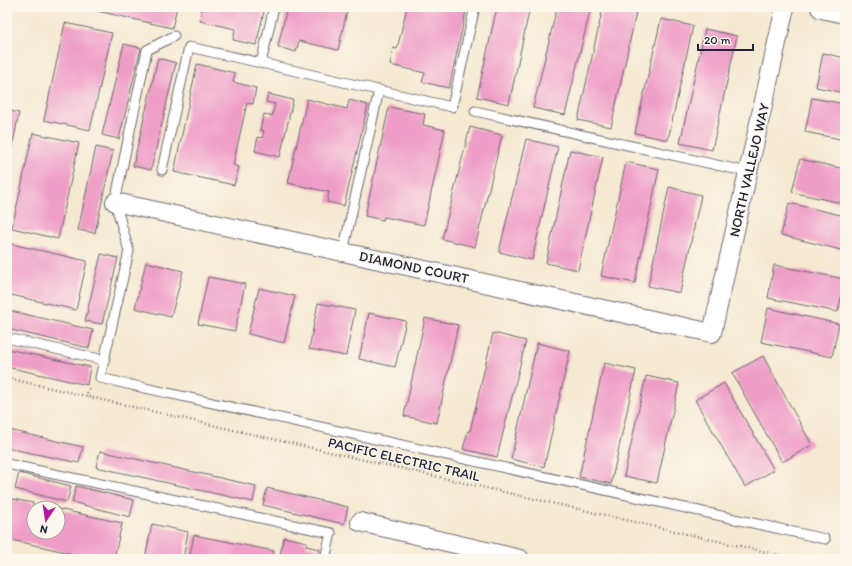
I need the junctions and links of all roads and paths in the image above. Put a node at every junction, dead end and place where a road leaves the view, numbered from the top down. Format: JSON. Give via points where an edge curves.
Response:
{"nodes":[{"id":1,"x":274,"y":7,"type":"edge"},
{"id":2,"x":475,"y":7,"type":"edge"},
{"id":3,"x":785,"y":7,"type":"edge"},
{"id":4,"x":822,"y":7,"type":"edge"},
{"id":5,"x":845,"y":12,"type":"edge"},
{"id":6,"x":174,"y":36,"type":"dead end"},
{"id":7,"x":261,"y":63,"type":"junction"},
{"id":8,"x":379,"y":90,"type":"junction"},
{"id":9,"x":475,"y":111,"type":"dead end"},
{"id":10,"x":162,"y":170,"type":"dead end"},
{"id":11,"x":748,"y":172,"type":"junction"},
{"id":12,"x":115,"y":202,"type":"junction"},
{"id":13,"x":343,"y":252,"type":"junction"},
{"id":14,"x":712,"y":333,"type":"joint"},
{"id":15,"x":7,"y":338,"type":"edge"},
{"id":16,"x":104,"y":360,"type":"junction"},
{"id":17,"x":7,"y":378,"type":"edge"},
{"id":18,"x":7,"y":464,"type":"edge"},
{"id":19,"x":360,"y":522,"type":"dead end"},
{"id":20,"x":825,"y":539,"type":"dead end"},
{"id":21,"x":325,"y":559,"type":"edge"},
{"id":22,"x":520,"y":559,"type":"edge"},
{"id":23,"x":796,"y":559,"type":"edge"}],
"edges":[{"from":1,"to":7,"type":"lane"},
{"from":2,"to":8,"type":"lane","via":[[452,107]]},
{"from":3,"to":11,"type":"street","name":"NORTH VALLEJO WAY"},
{"from":4,"to":5,"type":"street"},
{"from":6,"to":12,"type":"lane","via":[[147,50]]},
{"from":7,"to":8,"type":"lane"},
{"from":7,"to":10,"type":"lane","via":[[189,47]]},
{"from":8,"to":13,"type":"lane"},
{"from":9,"to":11,"type":"lane"},
{"from":11,"to":14,"type":"street","name":"NORTH VALLEJO WAY"},
{"from":12,"to":13,"type":"street","name":"DIAMOND COURT"},
{"from":12,"to":16,"type":"lane","via":[[129,251]]},
{"from":13,"to":14,"type":"street","name":"DIAMOND COURT"},
{"from":15,"to":16,"type":"lane"},
{"from":16,"to":20,"type":"lane","via":[[100,378]]},
{"from":17,"to":23,"type":"path","name":"PACIFIC ELECTRIC TRAIL"},
{"from":18,"to":21,"type":"lane","via":[[331,532]]},
{"from":19,"to":22,"type":"street"}]}
